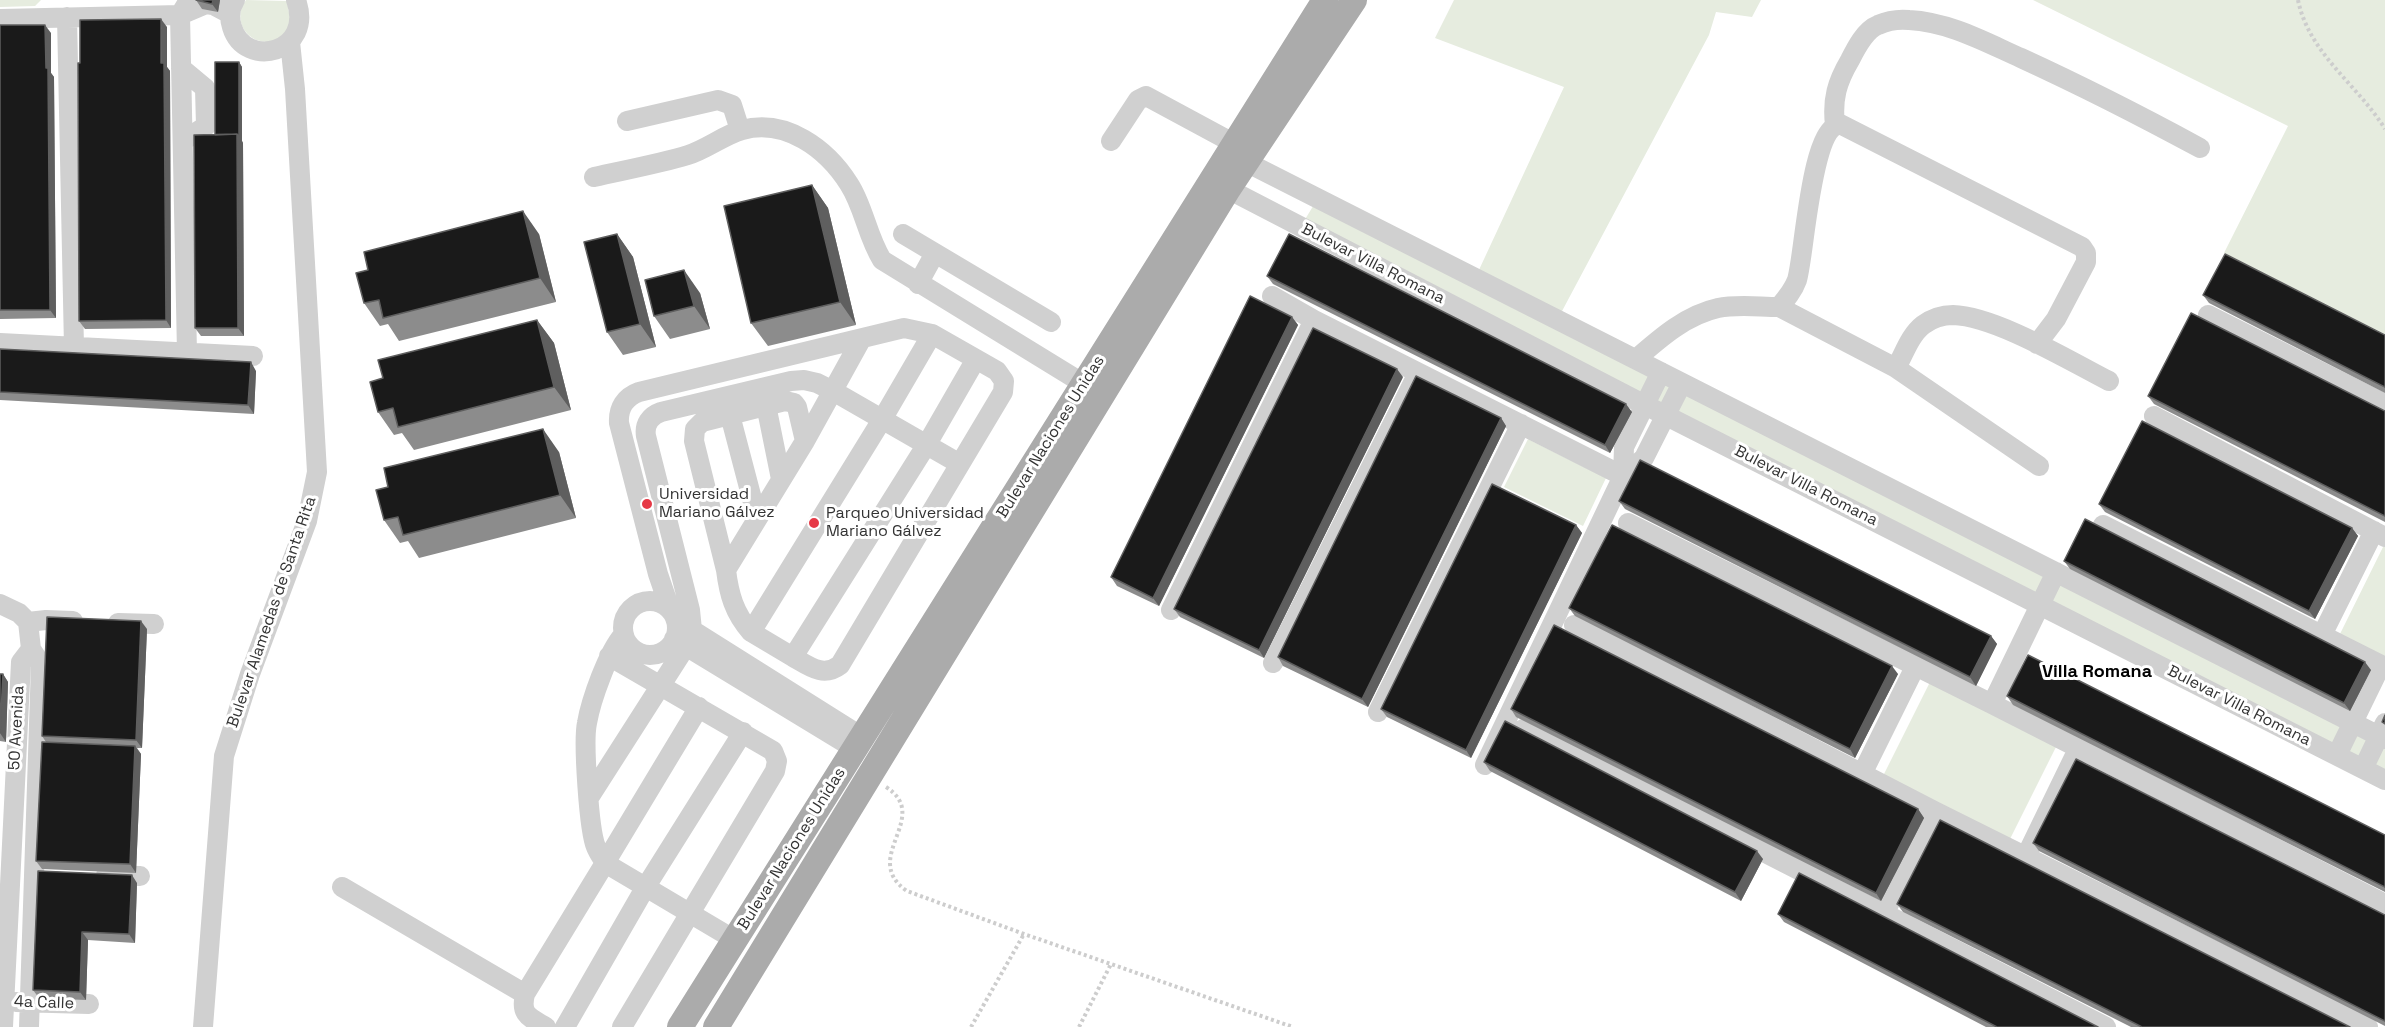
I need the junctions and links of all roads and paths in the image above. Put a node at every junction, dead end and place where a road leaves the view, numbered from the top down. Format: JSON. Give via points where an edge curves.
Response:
{"nodes":[{"id":1,"x":296,"y":0,"type":"edge"},
{"id":2,"x":1325,"y":0,"type":"edge"},
{"id":3,"x":1354,"y":0,"type":"edge"},
{"id":4,"x":2298,"y":0,"type":"edge"},
{"id":5,"x":185,"y":7,"type":"edge"},
{"id":6,"x":233,"y":7,"type":"edge"},
{"id":7,"x":67,"y":17,"type":"junction"},
{"id":8,"x":0,"y":19,"type":"edge"},
{"id":9,"x":290,"y":42,"type":"junction"},
{"id":10,"x":268,"y":51,"type":"junction"},
{"id":11,"x":295,"y":89,"type":"junction"},
{"id":12,"x":627,"y":121,"type":"dead end"},
{"id":13,"x":1835,"y":124,"type":"junction"},
{"id":14,"x":2385,"y":129,"type":"edge"},
{"id":15,"x":740,"y":130,"type":"junction"},
{"id":16,"x":1111,"y":141,"type":"dead end"},
{"id":17,"x":2200,"y":148,"type":"dead end"},
{"id":18,"x":1240,"y":153,"type":"junction"},
{"id":19,"x":594,"y":177,"type":"dead end"},
{"id":20,"x":1228,"y":189,"type":"junction"},
{"id":21,"x":903,"y":234,"type":"dead end"},
{"id":22,"x":935,"y":253,"type":"junction"},
{"id":23,"x":918,"y":284,"type":"junction"},
{"id":24,"x":1272,"y":296,"type":"dead end"},
{"id":25,"x":1779,"y":307,"type":"junction"},
{"id":26,"x":2208,"y":315,"type":"dead end"},
{"id":27,"x":1314,"y":320,"type":"junction"},
{"id":28,"x":1051,"y":322,"type":"dead end"},
{"id":29,"x":932,"y":334,"type":"junction"},
{"id":30,"x":862,"y":338,"type":"junction"},
{"id":31,"x":0,"y":343,"type":"edge"},
{"id":32,"x":2037,"y":344,"type":"junction"},
{"id":33,"x":74,"y":347,"type":"junction"},
{"id":34,"x":187,"y":353,"type":"junction"},
{"id":35,"x":253,"y":356,"type":"dead end"},
{"id":36,"x":976,"y":359,"type":"junction"},
{"id":37,"x":1636,"y":359,"type":"junction"},
{"id":38,"x":1896,"y":368,"type":"junction"},
{"id":39,"x":1661,"y":372,"type":"junction"},
{"id":40,"x":1418,"y":373,"type":"junction"},
{"id":41,"x":2109,"y":381,"type":"dead end"},
{"id":42,"x":1682,"y":383,"type":"junction"},
{"id":43,"x":1084,"y":384,"type":"junction"},
{"id":44,"x":833,"y":391,"type":"junction"},
{"id":45,"x":2385,"y":404,"type":"edge"},
{"id":46,"x":766,"y":405,"type":"junction"},
{"id":47,"x":1645,"y":405,"type":"junction"},
{"id":48,"x":729,"y":415,"type":"junction"},
{"id":49,"x":1666,"y":415,"type":"junction"},
{"id":50,"x":2154,"y":416,"type":"dead end"},
{"id":51,"x":883,"y":418,"type":"junction"},
{"id":52,"x":1521,"y":424,"type":"junction"},
{"id":53,"x":805,"y":441,"type":"junction"},
{"id":54,"x":927,"y":444,"type":"junction"},
{"id":55,"x":960,"y":464,"type":"junction"},
{"id":56,"x":2039,"y":466,"type":"dead end"},
{"id":57,"x":1623,"y":476,"type":"junction"},
{"id":58,"x":781,"y":479,"type":"junction"},
{"id":59,"x":757,"y":518,"type":"junction"},
{"id":60,"x":1628,"y":523,"type":"dead end"},
{"id":61,"x":2103,"y":525,"type":"edge"},
{"id":62,"x":2379,"y":534,"type":"edge"},
{"id":63,"x":726,"y":570,"type":"junction"},
{"id":64,"x":2056,"y":572,"type":"junction"},
{"id":65,"x":2042,"y":605,"type":"junction"},
{"id":66,"x":2,"y":607,"type":"edge"},
{"id":67,"x":670,"y":609,"type":"junction"},
{"id":68,"x":1171,"y":610,"type":"dead end"},
{"id":69,"x":28,"y":622,"type":"junction"},
{"id":70,"x":154,"y":624,"type":"dead end"},
{"id":71,"x":1574,"y":625,"type":"dead end"},
{"id":72,"x":751,"y":632,"type":"junction"},
{"id":73,"x":623,"y":634,"type":"junction"},
{"id":74,"x":2322,"y":635,"type":"junction"},
{"id":75,"x":684,"y":638,"type":"junction"},
{"id":76,"x":32,"y":649,"type":"junction"},
{"id":77,"x":609,"y":656,"type":"junction"},
{"id":78,"x":793,"y":657,"type":"junction"},
{"id":79,"x":1273,"y":663,"type":"dead end"},
{"id":80,"x":2383,"y":666,"type":"edge"},
{"id":81,"x":1915,"y":667,"type":"junction"},
{"id":82,"x":661,"y":685,"type":"junction"},
{"id":83,"x":1992,"y":704,"type":"junction"},
{"id":84,"x":699,"y":707,"type":"junction"},
{"id":85,"x":1378,"y":712,"type":"dead end"},
{"id":86,"x":2353,"y":723,"type":"junction"},
{"id":87,"x":1523,"y":729,"type":"edge"},
{"id":88,"x":743,"y":732,"type":"junction"},
{"id":89,"x":2383,"y":732,"type":"edge"},
{"id":90,"x":859,"y":743,"type":"junction"},
{"id":91,"x":8,"y":746,"type":"edge"},
{"id":92,"x":38,"y":747,"type":"junction"},
{"id":93,"x":61,"y":748,"type":"edge"},
{"id":94,"x":2078,"y":749,"type":"junction"},
{"id":95,"x":2337,"y":755,"type":"junction"},
{"id":96,"x":1485,"y":765,"type":"edge"},
{"id":97,"x":2363,"y":769,"type":"junction"},
{"id":98,"x":1862,"y":774,"type":"junction"},
{"id":99,"x":871,"y":777,"type":"junction"},
{"id":100,"x":2385,"y":780,"type":"edge"},
{"id":101,"x":590,"y":795,"type":"junction"},
{"id":102,"x":1936,"y":812,"type":"junction"},
{"id":103,"x":2026,"y":856,"type":"junction"},
{"id":104,"x":605,"y":863,"type":"junction"},
{"id":105,"x":5,"y":871,"type":"edge"},
{"id":106,"x":34,"y":872,"type":"junction"},
{"id":107,"x":57,"y":873,"type":"edge"},
{"id":108,"x":93,"y":874,"type":"edge"},
{"id":109,"x":140,"y":876,"type":"dead end"},
{"id":110,"x":342,"y":887,"type":"dead end"},
{"id":111,"x":645,"y":888,"type":"junction"},
{"id":112,"x":2385,"y":904,"type":"edge"},
{"id":113,"x":688,"y":913,"type":"junction"},
{"id":114,"x":1884,"y":914,"type":"junction"},
{"id":115,"x":1024,"y":934,"type":"junction"},
{"id":116,"x":735,"y":940,"type":"junction"},
{"id":117,"x":1111,"y":964,"type":"junction"},
{"id":118,"x":525,"y":993,"type":"junction"},
{"id":119,"x":2,"y":1001,"type":"edge"},
{"id":120,"x":30,"y":1002,"type":"junction"},
{"id":121,"x":89,"y":1004,"type":"dead end"},
{"id":122,"x":3,"y":1027,"type":"edge"},
{"id":123,"x":29,"y":1027,"type":"edge"},
{"id":124,"x":203,"y":1027,"type":"edge"},
{"id":125,"x":546,"y":1027,"type":"edge"},
{"id":126,"x":565,"y":1027,"type":"edge"},
{"id":127,"x":622,"y":1027,"type":"edge"},
{"id":128,"x":680,"y":1027,"type":"edge"},
{"id":129,"x":716,"y":1027,"type":"edge"},
{"id":130,"x":971,"y":1027,"type":"edge"},
{"id":131,"x":1079,"y":1027,"type":"edge"},
{"id":132,"x":1293,"y":1027,"type":"edge"},
{"id":133,"x":2106,"y":1027,"type":"edge"},
{"id":134,"x":2368,"y":1027,"type":"edge"}],
"edges":[{"from":1,"to":9,"type":"street","via":[[300,22]]},
{"from":2,"to":18,"type":"main road","name":"Bulevar Naciones Unidas"},
{"from":3,"to":18,"type":"main road","name":"Bulevar Naciones Unidas"},
{"from":4,"to":14,"type":"path","via":[[2300,12],[2329,62]]},
{"from":5,"to":6,"type":"street"},
{"from":5,"to":7,"type":"street"},
{"from":5,"to":34,"type":"street","via":[[181,68]]},
{"from":6,"to":10,"type":"street","via":[[234,33],[240,41],[258,51]]},
{"from":7,"to":8,"type":"street"},
{"from":7,"to":33,"type":"street"},
{"from":9,"to":10,"type":"street"},
{"from":9,"to":11,"type":"street","name":"Bulevar Alamedas de Santa Rita"},
{"from":10,"to":11,"type":"street"},
{"from":11,"to":124,"type":"street","name":"Bulevar Alamedas de Santa Rita","via":[[317,472],[307,521],[224,756]]},
{"from":12,"to":15,"type":"street","via":[[718,100],[732,105]]},
{"from":13,"to":17,"type":"street","via":[[1834,97],[1860,43],[1878,25],[1909,20],[1969,34],[2097,93]]},
{"from":13,"to":25,"type":"street","via":[[1817,158],[1797,281]]},
{"from":13,"to":32,"type":"street","via":[[1844,124],[2082,248],[2086,262],[2056,319]]},
{"from":15,"to":19,"type":"street","via":[[688,155]]},
{"from":15,"to":23,"type":"street","via":[[783,130],[808,141],[836,164],[851,186],[882,260]]},
{"from":16,"to":18,"type":"street","name":"Bulevar Villa Romana","via":[[1138,100],[1146,96]]},
{"from":18,"to":20,"type":"main road","name":"Bulevar Naciones Unidas"},
{"from":18,"to":37,"type":"street","name":"Bulevar Villa Romana"},
{"from":18,"to":43,"type":"main road","name":"Bulevar Naciones Unidas"},
{"from":20,"to":47,"type":"street","name":"Bulevar Villa Romana"},
{"from":20,"to":99,"type":"main road","name":"Bulevar Naciones Unidas"},
{"from":21,"to":22,"type":"street"},
{"from":22,"to":23,"type":"street"},
{"from":22,"to":28,"type":"street"},
{"from":23,"to":43,"type":"street"},
{"from":24,"to":27,"type":"street"},
{"from":25,"to":37,"type":"street","via":[[1719,308],[1693,317],[1665,333]]},
{"from":25,"to":38,"type":"street"},
{"from":26,"to":45,"type":"street"},
{"from":27,"to":40,"type":"street"},
{"from":27,"to":68,"type":"street"},
{"from":29,"to":30,"type":"street","via":[[904,328]]},
{"from":29,"to":36,"type":"street"},
{"from":29,"to":51,"type":"street"},
{"from":30,"to":44,"type":"street"},
{"from":30,"to":67,"type":"street","via":[[639,392],[624,403],[619,423]]},
{"from":31,"to":33,"type":"street"},
{"from":32,"to":38,"type":"street","via":[[1979,321],[1941,316],[1916,332]]},
{"from":32,"to":41,"type":"street"},
{"from":33,"to":34,"type":"street"},
{"from":34,"to":35,"type":"street"},
{"from":36,"to":54,"type":"street"},
{"from":36,"to":55,"type":"street","via":[[997,371],[1004,387]]},
{"from":37,"to":39,"type":"street","name":"Bulevar Villa Romana"},
{"from":38,"to":56,"type":"street"},
{"from":39,"to":42,"type":"street","name":"Bulevar Villa Romana"},
{"from":39,"to":47,"type":"street"},
{"from":40,"to":52,"type":"street"},
{"from":40,"to":79,"type":"street"},
{"from":42,"to":49,"type":"street"},
{"from":42,"to":64,"type":"street","name":"Bulevar Villa Romana"},
{"from":43,"to":90,"type":"main road","name":"Bulevar Naciones Unidas"},
{"from":44,"to":51,"type":"street"},
{"from":44,"to":53,"type":"street"},
{"from":44,"to":75,"type":"street","via":[[817,383],[791,381],[661,412],[648,422],[646,436],[690,610]]},
{"from":46,"to":48,"type":"street"},
{"from":46,"to":53,"type":"street","via":[[794,403]]},
{"from":46,"to":58,"type":"street"},
{"from":47,"to":49,"type":"street","name":"Bulevar Villa Romana"},
{"from":47,"to":57,"type":"street","via":[[1624,447]]},
{"from":48,"to":59,"type":"street"},
{"from":48,"to":63,"type":"street","via":[[702,422],[693,435]]},
{"from":49,"to":57,"type":"street","via":[[1644,458]]},
{"from":49,"to":65,"type":"street","name":"Bulevar Villa Romana"},
{"from":50,"to":62,"type":"street"},
{"from":51,"to":54,"type":"street"},
{"from":51,"to":72,"type":"street"},
{"from":52,"to":57,"type":"street"},
{"from":52,"to":85,"type":"street"},
{"from":53,"to":58,"type":"street"},
{"from":54,"to":55,"type":"street"},
{"from":54,"to":78,"type":"street"},
{"from":55,"to":78,"type":"street","via":[[840,665],[822,671]]},
{"from":57,"to":96,"type":"street"},
{"from":58,"to":59,"type":"street"},
{"from":59,"to":63,"type":"street"},
{"from":60,"to":81,"type":"street"},
{"from":61,"to":74,"type":"street"},
{"from":62,"to":74,"type":"street"},
{"from":63,"to":72,"type":"street","via":[[733,605]]},
{"from":64,"to":65,"type":"street"},
{"from":64,"to":86,"type":"street","name":"Bulevar Villa Romana"},
{"from":65,"to":83,"type":"street"},
{"from":65,"to":95,"type":"street","name":"Bulevar Villa Romana"},
{"from":66,"to":69,"type":"street"},
{"from":67,"to":73,"type":"street","via":[[654,601],[636,604],[624,617]]},
{"from":67,"to":75,"type":"street"},
{"from":69,"to":70,"type":"street"},
{"from":69,"to":76,"type":"street","name":"50 Avenida"},
{"from":71,"to":98,"type":"street"},
{"from":72,"to":78,"type":"street"},
{"from":73,"to":75,"type":"street","via":[[633,649],[649,655]]},
{"from":73,"to":77,"type":"street"},
{"from":74,"to":80,"type":"street"},
{"from":75,"to":82,"type":"street"},
{"from":75,"to":90,"type":"street"},
{"from":76,"to":91,"type":"street","name":"50 Avenida","via":[[21,662]]},
{"from":76,"to":92,"type":"street","name":"50 Avenida","via":[[41,664]]},
{"from":77,"to":82,"type":"street"},
{"from":77,"to":101,"type":"street","via":[[587,723]]},
{"from":80,"to":86,"type":"street"},
{"from":81,"to":83,"type":"street"},
{"from":81,"to":98,"type":"street"},
{"from":82,"to":84,"type":"street"},
{"from":82,"to":101,"type":"street"},
{"from":83,"to":94,"type":"street"},
{"from":84,"to":88,"type":"street"},
{"from":84,"to":104,"type":"street"},
{"from":86,"to":89,"type":"street","name":"Bulevar Villa Romana"},
{"from":86,"to":95,"type":"street"},
{"from":87,"to":114,"type":"street"},
{"from":88,"to":111,"type":"street"},
{"from":88,"to":113,"type":"street","via":[[773,751],[775,771]]},
{"from":89,"to":97,"type":"street"},
{"from":90,"to":116,"type":"main road","name":"Bulevar Naciones Unidas"},
{"from":91,"to":92,"type":"street"},
{"from":91,"to":105,"type":"street","name":"50 Avenida"},
{"from":92,"to":93,"type":"street"},
{"from":92,"to":106,"type":"street","name":"50 Avenida"},
{"from":94,"to":103,"type":"street"},
{"from":94,"to":112,"type":"street"},
{"from":95,"to":97,"type":"street","name":"Bulevar Villa Romana"},
{"from":97,"to":100,"type":"street","name":"Bulevar Villa Romana"},
{"from":98,"to":102,"type":"street"},
{"from":99,"to":115,"type":"path","via":[[891,789],[904,810],[889,856],[891,875],[898,885]]},
{"from":99,"to":129,"type":"main road","name":"Bulevar Naciones Unidas"},
{"from":101,"to":104,"type":"street","via":[[592,830]]},
{"from":102,"to":103,"type":"street"},
{"from":102,"to":114,"type":"street"},
{"from":103,"to":134,"type":"street"},
{"from":104,"to":111,"type":"street"},
{"from":104,"to":118,"type":"street"},
{"from":105,"to":106,"type":"street"},
{"from":105,"to":119,"type":"street","name":"50 Avenida"},
{"from":106,"to":107,"type":"street"},
{"from":106,"to":120,"type":"street","name":"50 Avenida"},
{"from":108,"to":109,"type":"street"},
{"from":110,"to":118,"type":"street"},
{"from":111,"to":113,"type":"street"},
{"from":111,"to":126,"type":"street"},
{"from":113,"to":116,"type":"street"},
{"from":113,"to":127,"type":"street"},
{"from":114,"to":133,"type":"street"},
{"from":115,"to":117,"type":"path"},
{"from":115,"to":130,"type":"path"},
{"from":116,"to":128,"type":"main road","name":"Bulevar Naciones Unidas"},
{"from":117,"to":131,"type":"path"},
{"from":117,"to":132,"type":"path"},
{"from":118,"to":125,"type":"street","via":[[522,1005],[527,1017]]},
{"from":119,"to":120,"type":"street","name":"4a Calle"},
{"from":119,"to":122,"type":"street","name":"50 Avenida"},
{"from":120,"to":121,"type":"street","name":"4a Calle"},
{"from":120,"to":123,"type":"street","name":"50 Avenida"}]}
